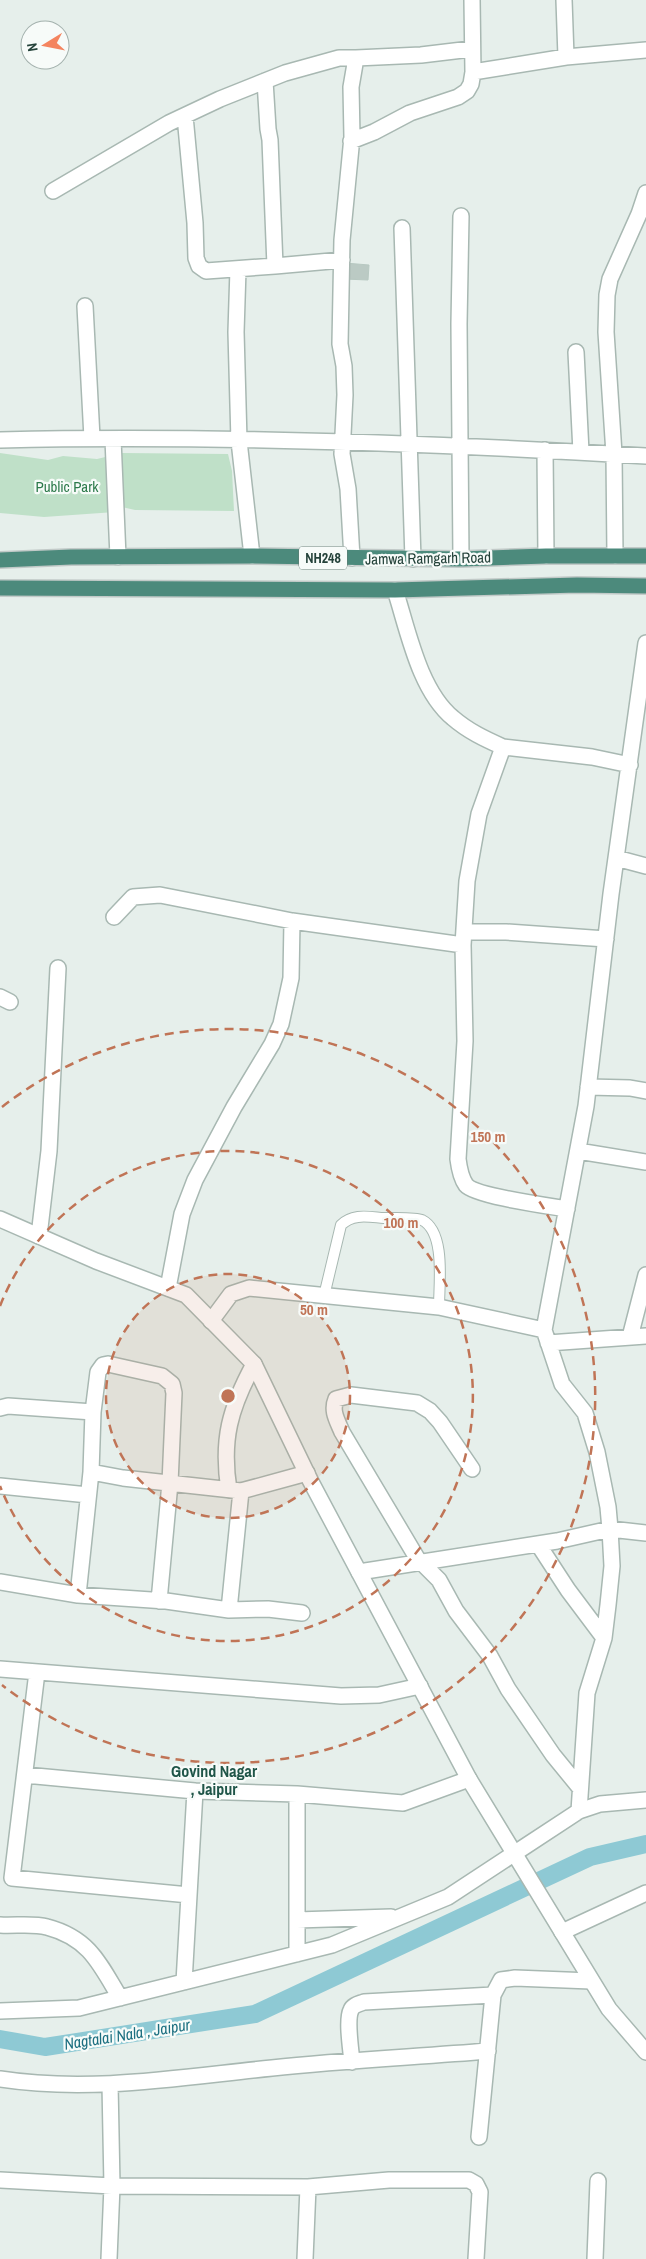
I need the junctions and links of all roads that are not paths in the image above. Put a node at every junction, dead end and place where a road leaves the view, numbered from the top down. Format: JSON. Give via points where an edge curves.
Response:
{"nodes":[{"id":1,"x":472,"y":0,"type":"edge"},
{"id":2,"x":564,"y":0,"type":"edge"},
{"id":3,"x":471,"y":49,"type":"junction"},
{"id":4,"x":646,"y":50,"type":"edge"},
{"id":5,"x":566,"y":57,"type":"junction"},
{"id":6,"x":356,"y":58,"type":"junction"},
{"id":7,"x":473,"y":72,"type":"junction"},
{"id":8,"x":266,"y":81,"type":"junction"},
{"id":9,"x":185,"y":116,"type":"junction"},
{"id":10,"x":351,"y":141,"type":"junction"},
{"id":11,"x":53,"y":191,"type":"dead end"},
{"id":12,"x":646,"y":196,"type":"edge"},
{"id":13,"x":461,"y":216,"type":"dead end"},
{"id":14,"x":402,"y":228,"type":"dead end"},
{"id":15,"x":342,"y":260,"type":"junction"},
{"id":16,"x":275,"y":266,"type":"junction"},
{"id":17,"x":238,"y":269,"type":"junction"},
{"id":18,"x":85,"y":306,"type":"dead end"},
{"id":19,"x":576,"y":352,"type":"dead end"},
{"id":20,"x":92,"y":438,"type":"junction"},
{"id":21,"x":114,"y":438,"type":"junction"},
{"id":22,"x":0,"y":440,"type":"edge"},
{"id":23,"x":239,"y":441,"type":"junction"},
{"id":24,"x":342,"y":441,"type":"junction"},
{"id":25,"x":408,"y":444,"type":"junction"},
{"id":26,"x":460,"y":446,"type":"junction"},
{"id":27,"x":545,"y":450,"type":"junction"},
{"id":28,"x":581,"y":452,"type":"junction"},
{"id":29,"x":614,"y":454,"type":"junction"},
{"id":30,"x":646,"y":456,"type":"edge"},
{"id":31,"x":252,"y":556,"type":"junction"},
{"id":32,"x":546,"y":556,"type":"junction"},
{"id":33,"x":615,"y":556,"type":"junction"},
{"id":34,"x":646,"y":556,"type":"edge"},
{"id":35,"x":118,"y":557,"type":"junction"},
{"id":36,"x":352,"y":558,"type":"junction"},
{"id":37,"x":412,"y":559,"type":"junction"},
{"id":38,"x":461,"y":559,"type":"junction"},
{"id":39,"x":0,"y":560,"type":"edge"},
{"id":40,"x":646,"y":586,"type":"edge"},
{"id":41,"x":0,"y":588,"type":"edge"},
{"id":42,"x":394,"y":590,"type":"junction"},
{"id":43,"x":646,"y":643,"type":"edge"},
{"id":44,"x":503,"y":747,"type":"junction"},
{"id":45,"x":630,"y":765,"type":"junction"},
{"id":46,"x":616,"y":858,"type":"junction"},
{"id":47,"x":646,"y":866,"type":"edge"},
{"id":48,"x":114,"y":917,"type":"dead end"},
{"id":49,"x":292,"y":921,"type":"junction"},
{"id":50,"x":463,"y":938,"type":"junction"},
{"id":51,"x":606,"y":939,"type":"junction"},
{"id":52,"x":58,"y":968,"type":"dead end"},
{"id":53,"x":588,"y":1086,"type":"junction"},
{"id":54,"x":646,"y":1091,"type":"edge"},
{"id":55,"x":578,"y":1151,"type":"junction"},
{"id":56,"x":646,"y":1162,"type":"edge"},
{"id":57,"x":567,"y":1209,"type":"junction"},
{"id":58,"x":0,"y":1219,"type":"edge"},
{"id":59,"x":39,"y":1236,"type":"junction"},
{"id":60,"x":646,"y":1275,"type":"edge"},
{"id":61,"x":168,"y":1288,"type":"junction"},
{"id":62,"x":324,"y":1296,"type":"junction"},
{"id":63,"x":439,"y":1307,"type":"junction"},
{"id":64,"x":211,"y":1321,"type":"junction"},
{"id":65,"x":646,"y":1336,"type":"edge"},
{"id":66,"x":546,"y":1337,"type":"junction"},
{"id":67,"x":630,"y":1337,"type":"junction"},
{"id":68,"x":254,"y":1364,"type":"junction"},
{"id":69,"x":0,"y":1408,"type":"edge"},
{"id":70,"x":93,"y":1412,"type":"junction"},
{"id":71,"x":472,"y":1469,"type":"dead end"},
{"id":72,"x":91,"y":1472,"type":"junction"},
{"id":73,"x":307,"y":1473,"type":"junction"},
{"id":74,"x":170,"y":1483,"type":"junction"},
{"id":75,"x":0,"y":1486,"type":"edge"},
{"id":76,"x":235,"y":1490,"type":"junction"},
{"id":77,"x":88,"y":1495,"type":"junction"},
{"id":78,"x":610,"y":1529,"type":"junction"},
{"id":79,"x":646,"y":1533,"type":"edge"},
{"id":80,"x":538,"y":1544,"type":"junction"},
{"id":81,"x":421,"y":1562,"type":"junction"},
{"id":82,"x":359,"y":1572,"type":"junction"},
{"id":83,"x":0,"y":1582,"type":"edge"},
{"id":84,"x":78,"y":1595,"type":"junction"},
{"id":85,"x":159,"y":1601,"type":"junction"},
{"id":86,"x":229,"y":1610,"type":"junction"},
{"id":87,"x":302,"y":1613,"type":"dead end"},
{"id":88,"x":604,"y":1638,"type":"junction"},
{"id":89,"x":0,"y":1669,"type":"edge"},
{"id":90,"x":37,"y":1672,"type":"junction"},
{"id":91,"x":420,"y":1686,"type":"junction"},
{"id":92,"x":24,"y":1775,"type":"junction"},
{"id":93,"x":469,"y":1780,"type":"junction"},
{"id":94,"x":580,"y":1788,"type":"junction"},
{"id":95,"x":194,"y":1791,"type":"junction"},
{"id":96,"x":297,"y":1794,"type":"junction"},
{"id":97,"x":646,"y":1800,"type":"edge"},
{"id":98,"x":579,"y":1811,"type":"junction"},
{"id":99,"x":514,"y":1855,"type":"junction"},
{"id":100,"x":6,"y":1878,"type":"edge"},
{"id":101,"x":646,"y":1893,"type":"edge"},
{"id":102,"x":189,"y":1895,"type":"junction"},
{"id":103,"x":401,"y":1917,"type":"junction"},
{"id":104,"x":297,"y":1920,"type":"junction"},
{"id":105,"x":0,"y":1925,"type":"edge"},
{"id":106,"x":562,"y":1932,"type":"junction"},
{"id":107,"x":297,"y":1954,"type":"junction"},
{"id":108,"x":591,"y":1981,"type":"junction"},
{"id":109,"x":184,"y":1982,"type":"junction"},
{"id":110,"x":493,"y":1995,"type":"junction"},
{"id":111,"x":120,"y":1998,"type":"junction"},
{"id":112,"x":0,"y":2010,"type":"edge"},
{"id":113,"x":645,"y":2050,"type":"edge"},
{"id":114,"x":488,"y":2051,"type":"junction"},
{"id":115,"x":352,"y":2062,"type":"junction"},
{"id":116,"x":0,"y":2079,"type":"edge"},
{"id":117,"x":110,"y":2084,"type":"junction"},
{"id":118,"x":479,"y":2137,"type":"dead end"},
{"id":119,"x":0,"y":2180,"type":"edge"},
{"id":120,"x":598,"y":2181,"type":"dead end"},
{"id":121,"x":112,"y":2186,"type":"junction"},
{"id":122,"x":308,"y":2187,"type":"junction"},
{"id":123,"x":108,"y":2259,"type":"edge"},
{"id":124,"x":305,"y":2259,"type":"edge"},
{"id":125,"x":476,"y":2259,"type":"edge"},
{"id":126,"x":595,"y":2259,"type":"edge"}],
"edges":[{"from":1,"to":3,"type":"street"},
{"from":2,"to":5,"type":"street"},
{"from":3,"to":6,"type":"street"},
{"from":3,"to":7,"type":"street"},
{"from":4,"to":5,"type":"street"},
{"from":5,"to":7,"type":"street"},
{"from":6,"to":8,"type":"street","via":[[339,58]]},
{"from":6,"to":10,"type":"street","via":[[351,87]]},
{"from":7,"to":10,"type":"street","via":[[467,91],[458,97],[410,113]]},
{"from":8,"to":9,"type":"street"},
{"from":8,"to":16,"type":"street"},
{"from":9,"to":11,"type":"street"},
{"from":9,"to":17,"type":"street","via":[[196,258],[206,271]]},
{"from":10,"to":15,"type":"street"},
{"from":12,"to":29,"type":"street","via":[[610,279],[608,295],[606,332]]},
{"from":13,"to":26,"type":"street"},
{"from":14,"to":25,"type":"street"},
{"from":15,"to":16,"type":"street"},
{"from":15,"to":24,"type":"street","via":[[340,344],[345,395]]},
{"from":16,"to":17,"type":"street"},
{"from":17,"to":23,"type":"street"},
{"from":18,"to":20,"type":"street"},
{"from":19,"to":28,"type":"street"},
{"from":20,"to":21,"type":"street"},
{"from":20,"to":22,"type":"street"},
{"from":21,"to":23,"type":"street"},
{"from":21,"to":35,"type":"street"},
{"from":23,"to":24,"type":"street"},
{"from":23,"to":31,"type":"street"},
{"from":24,"to":25,"type":"street"},
{"from":24,"to":36,"type":"street"},
{"from":25,"to":26,"type":"street"},
{"from":25,"to":37,"type":"street"},
{"from":26,"to":27,"type":"street"},
{"from":26,"to":38,"type":"street"},
{"from":27,"to":28,"type":"street"},
{"from":27,"to":32,"type":"street"},
{"from":28,"to":29,"type":"street"},
{"from":29,"to":30,"type":"street"},
{"from":29,"to":33,"type":"street"},
{"from":31,"to":35,"type":"highway","name":"Jamwa Ramgarh Road","number":"NH248"},
{"from":31,"to":36,"type":"highway","name":"Jamwa Ramgarh Road","number":"NH248"},
{"from":32,"to":33,"type":"highway","name":"Jamwa Ramgarh Road","number":"NH248"},
{"from":32,"to":38,"type":"highway","name":"Jamwa Ramgarh Road","number":"NH248"},
{"from":33,"to":34,"type":"highway","name":"Jamwa Ramgarh Road","number":"NH248"},
{"from":35,"to":39,"type":"highway","name":"Jamwa Ramgarh Road","number":"NH248"},
{"from":36,"to":37,"type":"highway","name":"Jamwa Ramgarh Road","number":"NH248"},
{"from":37,"to":38,"type":"highway","name":"Jamwa Ramgarh Road","number":"NH248"},
{"from":40,"to":42,"type":"highway","name":"Jamwa Ramgarh Road","number":"NH248"},
{"from":41,"to":42,"type":"highway","name":"Jamwa Ramgarh Road","number":"NH248"},
{"from":42,"to":44,"type":"street","via":[[421,671],[433,695],[452,717],[480,737]]},
{"from":43,"to":45,"type":"street"},
{"from":44,"to":45,"type":"street"},
{"from":44,"to":50,"type":"street","via":[[479,814],[467,881]]},
{"from":45,"to":46,"type":"street"},
{"from":46,"to":47,"type":"street"},
{"from":46,"to":51,"type":"street"},
{"from":48,"to":49,"type":"street","via":[[133,897],[160,895]]},
{"from":49,"to":50,"type":"street"},
{"from":49,"to":61,"type":"street","via":[[291,978],[281,1024],[195,1180],[182,1214]]},
{"from":50,"to":51,"type":"street","via":[[516,933]]},
{"from":50,"to":57,"type":"street","via":[[465,1041],[458,1159],[461,1173],[467,1186],[483,1194]]},
{"from":51,"to":53,"type":"street"},
{"from":52,"to":59,"type":"street","via":[[49,1152]]},
{"from":53,"to":54,"type":"street"},
{"from":53,"to":55,"type":"street"},
{"from":55,"to":56,"type":"street"},
{"from":55,"to":57,"type":"street"},
{"from":57,"to":66,"type":"street"},
{"from":58,"to":59,"type":"street"},
{"from":59,"to":61,"type":"street"},
{"from":60,"to":67,"type":"street"},
{"from":61,"to":64,"type":"street","via":[[186,1295]]},
{"from":62,"to":63,"type":"street"},
{"from":62,"to":63,"type":"lane","via":[[341,1225],[346,1219],[360,1216],[422,1220],[438,1241]]},
{"from":62,"to":64,"type":"street","via":[[266,1288],[238,1290],[225,1300]]},
{"from":63,"to":66,"type":"street"},
{"from":64,"to":68,"type":"street"},
{"from":65,"to":67,"type":"street"},
{"from":66,"to":67,"type":"street"},
{"from":66,"to":78,"type":"street","via":[[562,1384],[585,1413],[597,1452]]},
{"from":68,"to":73,"type":"street"},
{"from":68,"to":76,"type":"street","via":[[239,1391],[226,1437],[225,1464]]},
{"from":69,"to":70,"type":"street"},
{"from":70,"to":72,"type":"street"},
{"from":70,"to":74,"type":"street","via":[[98,1372],[103,1365],[162,1376],[168,1380],[174,1393]]},
{"from":71,"to":81,"type":"street","via":[[440,1422],[417,1403],[351,1395],[336,1399],[334,1414],[346,1440]]},
{"from":72,"to":74,"type":"street"},
{"from":72,"to":77,"type":"street"},
{"from":73,"to":76,"type":"street"},
{"from":73,"to":82,"type":"street"},
{"from":74,"to":76,"type":"street"},
{"from":74,"to":85,"type":"street"},
{"from":75,"to":77,"type":"street"},
{"from":76,"to":86,"type":"street"},
{"from":77,"to":84,"type":"street"},
{"from":78,"to":79,"type":"street"},
{"from":78,"to":80,"type":"street"},
{"from":78,"to":88,"type":"street","via":[[612,1566]]},
{"from":80,"to":81,"type":"street"},
{"from":80,"to":88,"type":"street"},
{"from":81,"to":82,"type":"street"},
{"from":81,"to":94,"type":"street","via":[[439,1580],[508,1689]]},
{"from":82,"to":91,"type":"street"},
{"from":83,"to":84,"type":"street"},
{"from":84,"to":85,"type":"street"},
{"from":85,"to":86,"type":"street"},
{"from":86,"to":87,"type":"street"},
{"from":88,"to":94,"type":"street","via":[[587,1693]]},
{"from":89,"to":90,"type":"street"},
{"from":90,"to":91,"type":"street","via":[[341,1696],[379,1695]]},
{"from":90,"to":92,"type":"street"},
{"from":91,"to":93,"type":"street"},
{"from":92,"to":95,"type":"street"},
{"from":92,"to":100,"type":"street"},
{"from":93,"to":96,"type":"street","via":[[402,1803]]},
{"from":93,"to":99,"type":"street"},
{"from":94,"to":98,"type":"street"},
{"from":95,"to":96,"type":"street"},
{"from":95,"to":102,"type":"street"},
{"from":96,"to":104,"type":"street"},
{"from":97,"to":98,"type":"street","via":[[600,1804]]},
{"from":98,"to":99,"type":"street"},
{"from":99,"to":103,"type":"street","via":[[448,1897]]},
{"from":99,"to":106,"type":"street"},
{"from":100,"to":102,"type":"street"},
{"from":101,"to":106,"type":"street"},
{"from":102,"to":109,"type":"street"},
{"from":103,"to":104,"type":"street"},
{"from":103,"to":107,"type":"street","via":[[332,1945]]},
{"from":104,"to":107,"type":"street"},
{"from":105,"to":111,"type":"street","via":[[46,1926],[72,1937],[89,1949]]},
{"from":106,"to":108,"type":"street"},
{"from":107,"to":109,"type":"street"},
{"from":108,"to":110,"type":"street","via":[[515,1978],[501,1980]]},
{"from":108,"to":113,"type":"street","via":[[609,2009]]},
{"from":109,"to":111,"type":"street"},
{"from":110,"to":114,"type":"street"},
{"from":110,"to":115,"type":"street","via":[[355,2005],[350,2017]]},
{"from":111,"to":112,"type":"street","via":[[80,2008]]},
{"from":114,"to":115,"type":"street"},
{"from":114,"to":118,"type":"street"},
{"from":115,"to":117,"type":"street"},
{"from":116,"to":117,"type":"street"},
{"from":117,"to":121,"type":"street"},
{"from":119,"to":121,"type":"street"},
{"from":120,"to":126,"type":"street"},
{"from":121,"to":122,"type":"street"},
{"from":121,"to":123,"type":"street"},
{"from":122,"to":124,"type":"street"},
{"from":122,"to":125,"type":"street","via":[[389,2180],[469,2180],[480,2192]]}]}
